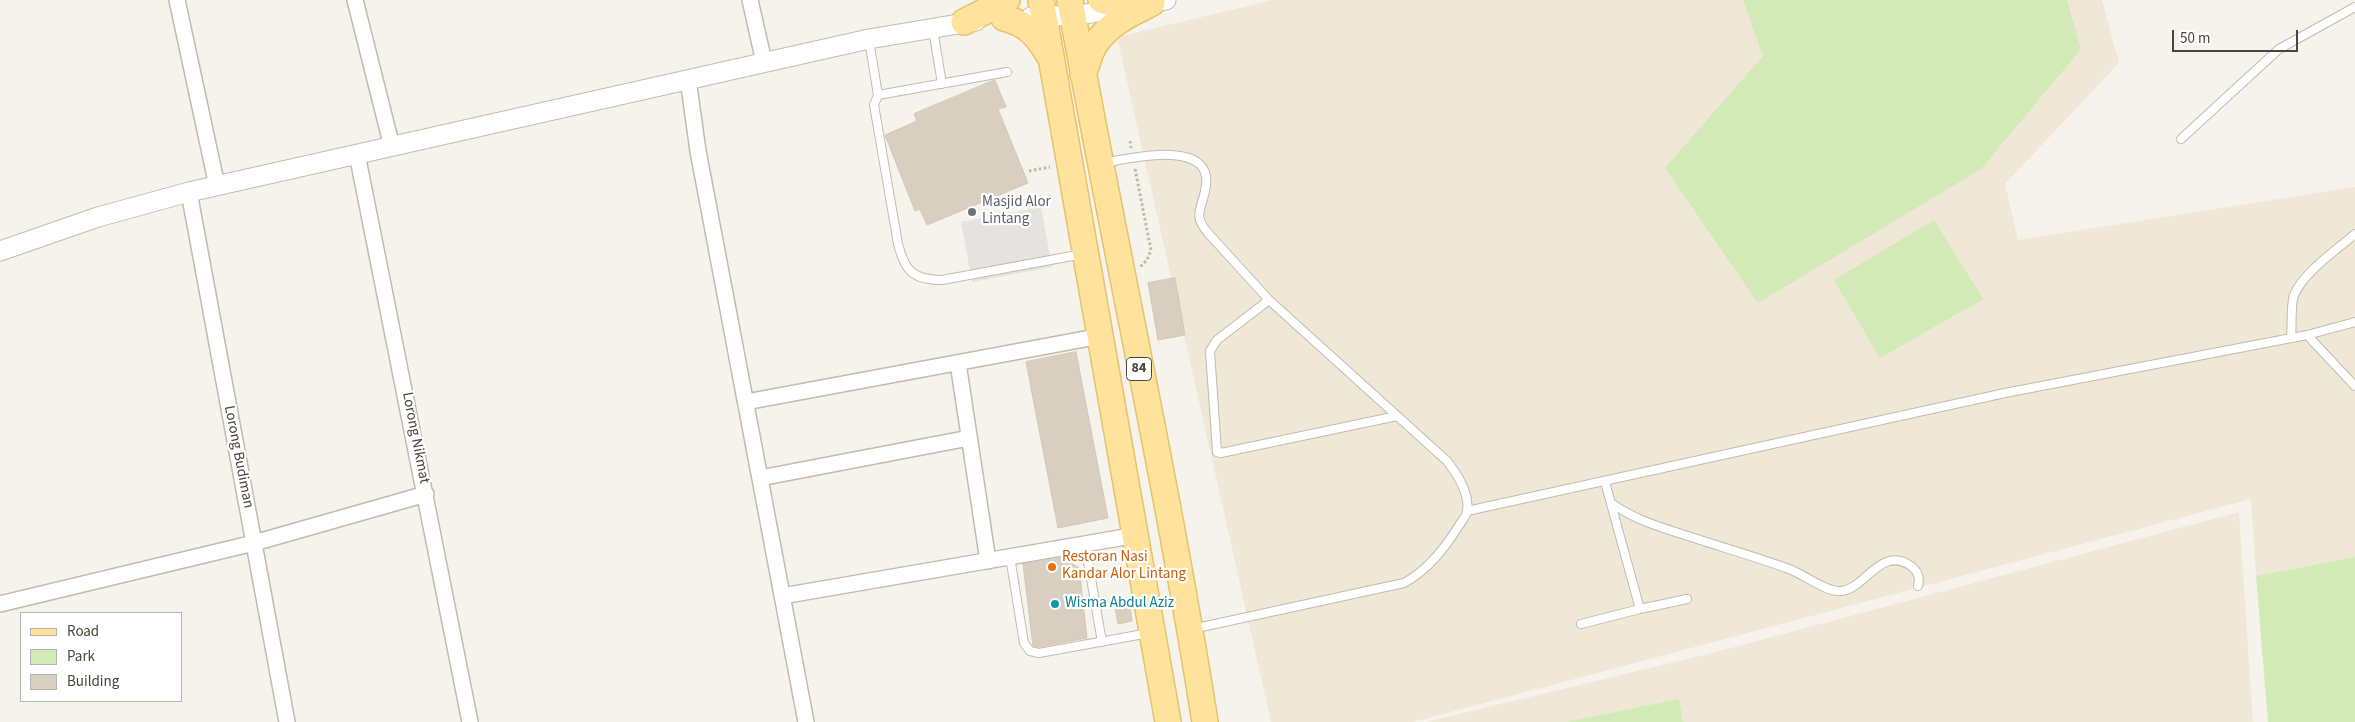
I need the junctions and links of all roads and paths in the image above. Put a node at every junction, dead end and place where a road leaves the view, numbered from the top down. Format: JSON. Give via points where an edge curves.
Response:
{"nodes":[{"id":1,"x":178,"y":0,"type":"edge"},
{"id":2,"x":355,"y":0,"type":"edge"},
{"id":3,"x":750,"y":0,"type":"edge"},
{"id":4,"x":1101,"y":0,"type":"edge"},
{"id":5,"x":1159,"y":1,"type":"edge"},
{"id":6,"x":2355,"y":7,"type":"edge"},
{"id":7,"x":1042,"y":8,"type":"edge"},
{"id":8,"x":1071,"y":8,"type":"edge"},
{"id":9,"x":1005,"y":9,"type":"edge"},
{"id":10,"x":964,"y":22,"type":"joint"},
{"id":11,"x":932,"y":27,"type":"junction"},
{"id":12,"x":869,"y":39,"type":"junction"},
{"id":13,"x":1051,"y":58,"type":"junction"},
{"id":14,"x":764,"y":62,"type":"junction"},
{"id":15,"x":1007,"y":72,"type":"dead end"},
{"id":16,"x":1083,"y":75,"type":"junction"},
{"id":17,"x":688,"y":79,"type":"junction"},
{"id":18,"x":942,"y":84,"type":"junction"},
{"id":19,"x":878,"y":95,"type":"junction"},
{"id":20,"x":2181,"y":139,"type":"dead end"},
{"id":21,"x":1130,"y":140,"type":"dead end"},
{"id":22,"x":392,"y":146,"type":"junction"},
{"id":23,"x":357,"y":154,"type":"junction"},
{"id":24,"x":1133,"y":157,"type":"junction"},
{"id":25,"x":1099,"y":164,"type":"junction"},
{"id":26,"x":217,"y":186,"type":"junction"},
{"id":27,"x":189,"y":192,"type":"junction"},
{"id":28,"x":2355,"y":234,"type":"edge"},
{"id":29,"x":0,"y":250,"type":"edge"},
{"id":30,"x":1086,"y":253,"type":"junction"},
{"id":31,"x":1120,"y":272,"type":"junction"},
{"id":32,"x":1269,"y":300,"type":"junction"},
{"id":33,"x":2355,"y":322,"type":"edge"},
{"id":34,"x":2307,"y":335,"type":"junction"},
{"id":35,"x":1101,"y":336,"type":"junction"},
{"id":36,"x":2291,"y":338,"type":"junction"},
{"id":37,"x":958,"y":363,"type":"junction"},
{"id":38,"x":2355,"y":386,"type":"edge"},
{"id":39,"x":746,"y":402,"type":"junction"},
{"id":40,"x":1398,"y":416,"type":"junction"},
{"id":41,"x":969,"y":438,"type":"junction"},
{"id":42,"x":760,"y":478,"type":"junction"},
{"id":43,"x":1605,"y":482,"type":"junction"},
{"id":44,"x":426,"y":494,"type":"junction"},
{"id":45,"x":1611,"y":503,"type":"junction"},
{"id":46,"x":1467,"y":512,"type":"junction"},
{"id":47,"x":1137,"y":536,"type":"junction"},
{"id":48,"x":254,"y":543,"type":"junction"},
{"id":49,"x":1086,"y":544,"type":"junction"},
{"id":50,"x":1010,"y":557,"type":"junction"},
{"id":51,"x":988,"y":561,"type":"junction"},
{"id":52,"x":1918,"y":586,"type":"dead end"},
{"id":53,"x":782,"y":596,"type":"junction"},
{"id":54,"x":1687,"y":598,"type":"dead end"},
{"id":55,"x":0,"y":604,"type":"edge"},
{"id":56,"x":1640,"y":609,"type":"junction"},
{"id":57,"x":1581,"y":624,"type":"dead end"},
{"id":58,"x":1190,"y":629,"type":"junction"},
{"id":59,"x":1153,"y":633,"type":"junction"},
{"id":60,"x":1102,"y":642,"type":"junction"},
{"id":61,"x":287,"y":722,"type":"edge"},
{"id":62,"x":470,"y":722,"type":"edge"},
{"id":63,"x":806,"y":722,"type":"edge"},
{"id":64,"x":1168,"y":722,"type":"edge"},
{"id":65,"x":1205,"y":722,"type":"edge"}],
"edges":[{"from":1,"to":26,"type":"street"},
{"from":2,"to":22,"type":"street"},
{"from":3,"to":14,"type":"street"},
{"from":4,"to":5,"type":"main road","via":[[1115,4]]},
{"from":5,"to":8,"type":"street"},
{"from":5,"to":16,"type":"main road","via":[[1118,21],[1102,35],[1090,54]]},
{"from":6,"to":20,"type":"lane","via":[[2279,49]]},
{"from":7,"to":8,"type":"street"},
{"from":7,"to":9,"type":"street"},
{"from":7,"to":13,"type":"main road","number":"84"},
{"from":8,"to":16,"type":"main road","number":"84"},
{"from":9,"to":10,"type":"main road"},
{"from":9,"to":13,"type":"main road","via":[[1017,22],[1031,30]]},
{"from":10,"to":11,"type":"street"},
{"from":11,"to":12,"type":"street"},
{"from":11,"to":18,"type":"lane"},
{"from":12,"to":14,"type":"street"},
{"from":12,"to":19,"type":"lane"},
{"from":13,"to":30,"type":"main road","number":"84"},
{"from":14,"to":17,"type":"street"},
{"from":15,"to":18,"type":"lane"},
{"from":16,"to":25,"type":"main road","number":"84"},
{"from":17,"to":22,"type":"street"},
{"from":17,"to":39,"type":"street","via":[[698,151]]},
{"from":18,"to":19,"type":"lane"},
{"from":19,"to":30,"type":"lane","via":[[874,105],[898,244],[903,262],[912,273],[927,280],[942,280]]},
{"from":21,"to":24,"type":"path"},
{"from":22,"to":23,"type":"street"},
{"from":23,"to":26,"type":"street"},
{"from":23,"to":44,"type":"street","name":"Lorong Nikmat"},
{"from":24,"to":25,"type":"lane"},
{"from":24,"to":31,"type":"path","via":[[1151,250],[1139,268]]},
{"from":24,"to":32,"type":"lane","via":[[1185,155],[1194,159],[1207,180],[1199,207],[1201,224]]},
{"from":25,"to":31,"type":"main road","number":"84"},
{"from":26,"to":27,"type":"street"},
{"from":27,"to":29,"type":"street","via":[[98,217]]},
{"from":27,"to":48,"type":"street","name":"Lorong Budiman"},
{"from":28,"to":36,"type":"lane","via":[[2296,291]]},
{"from":30,"to":35,"type":"main road","number":"84"},
{"from":31,"to":58,"type":"main road","number":"84"},
{"from":32,"to":40,"type":"lane"},
{"from":32,"to":40,"type":"lane","via":[[1217,340],[1210,351],[1217,452]]},
{"from":33,"to":34,"type":"lane"},
{"from":34,"to":36,"type":"lane"},
{"from":34,"to":38,"type":"lane"},
{"from":35,"to":37,"type":"street"},
{"from":35,"to":47,"type":"main road","number":"84"},
{"from":36,"to":43,"type":"lane","via":[[2005,393]]},
{"from":37,"to":39,"type":"street"},
{"from":37,"to":41,"type":"street"},
{"from":39,"to":42,"type":"street"},
{"from":40,"to":46,"type":"lane","via":[[1456,472]]},
{"from":41,"to":42,"type":"street"},
{"from":41,"to":51,"type":"street"},
{"from":42,"to":53,"type":"street"},
{"from":43,"to":45,"type":"lane"},
{"from":43,"to":46,"type":"lane"},
{"from":44,"to":48,"type":"street"},
{"from":44,"to":62,"type":"street","name":"Lorong Nikmat"},
{"from":45,"to":52,"type":"lane","via":[[1639,520],[1790,569],[1834,591],[1848,589],[1877,567],[1891,561],[1905,563],[1916,571],[1920,577]]},
{"from":45,"to":56,"type":"lane"},
{"from":46,"to":58,"type":"lane","via":[[1427,568],[1404,583]]},
{"from":47,"to":49,"type":"street"},
{"from":47,"to":59,"type":"main road","number":"84"},
{"from":48,"to":55,"type":"street"},
{"from":48,"to":61,"type":"street","name":"Lorong Budiman"},
{"from":49,"to":50,"type":"street"},
{"from":49,"to":60,"type":"lane"},
{"from":50,"to":51,"type":"street"},
{"from":50,"to":60,"type":"lane","via":[[1026,647],[1039,653]]},
{"from":51,"to":53,"type":"street"},
{"from":53,"to":63,"type":"street"},
{"from":54,"to":56,"type":"lane"},
{"from":56,"to":57,"type":"lane"},
{"from":58,"to":65,"type":"main road","number":"84"},
{"from":59,"to":60,"type":"lane"},
{"from":59,"to":64,"type":"main road","number":"84"}]}
